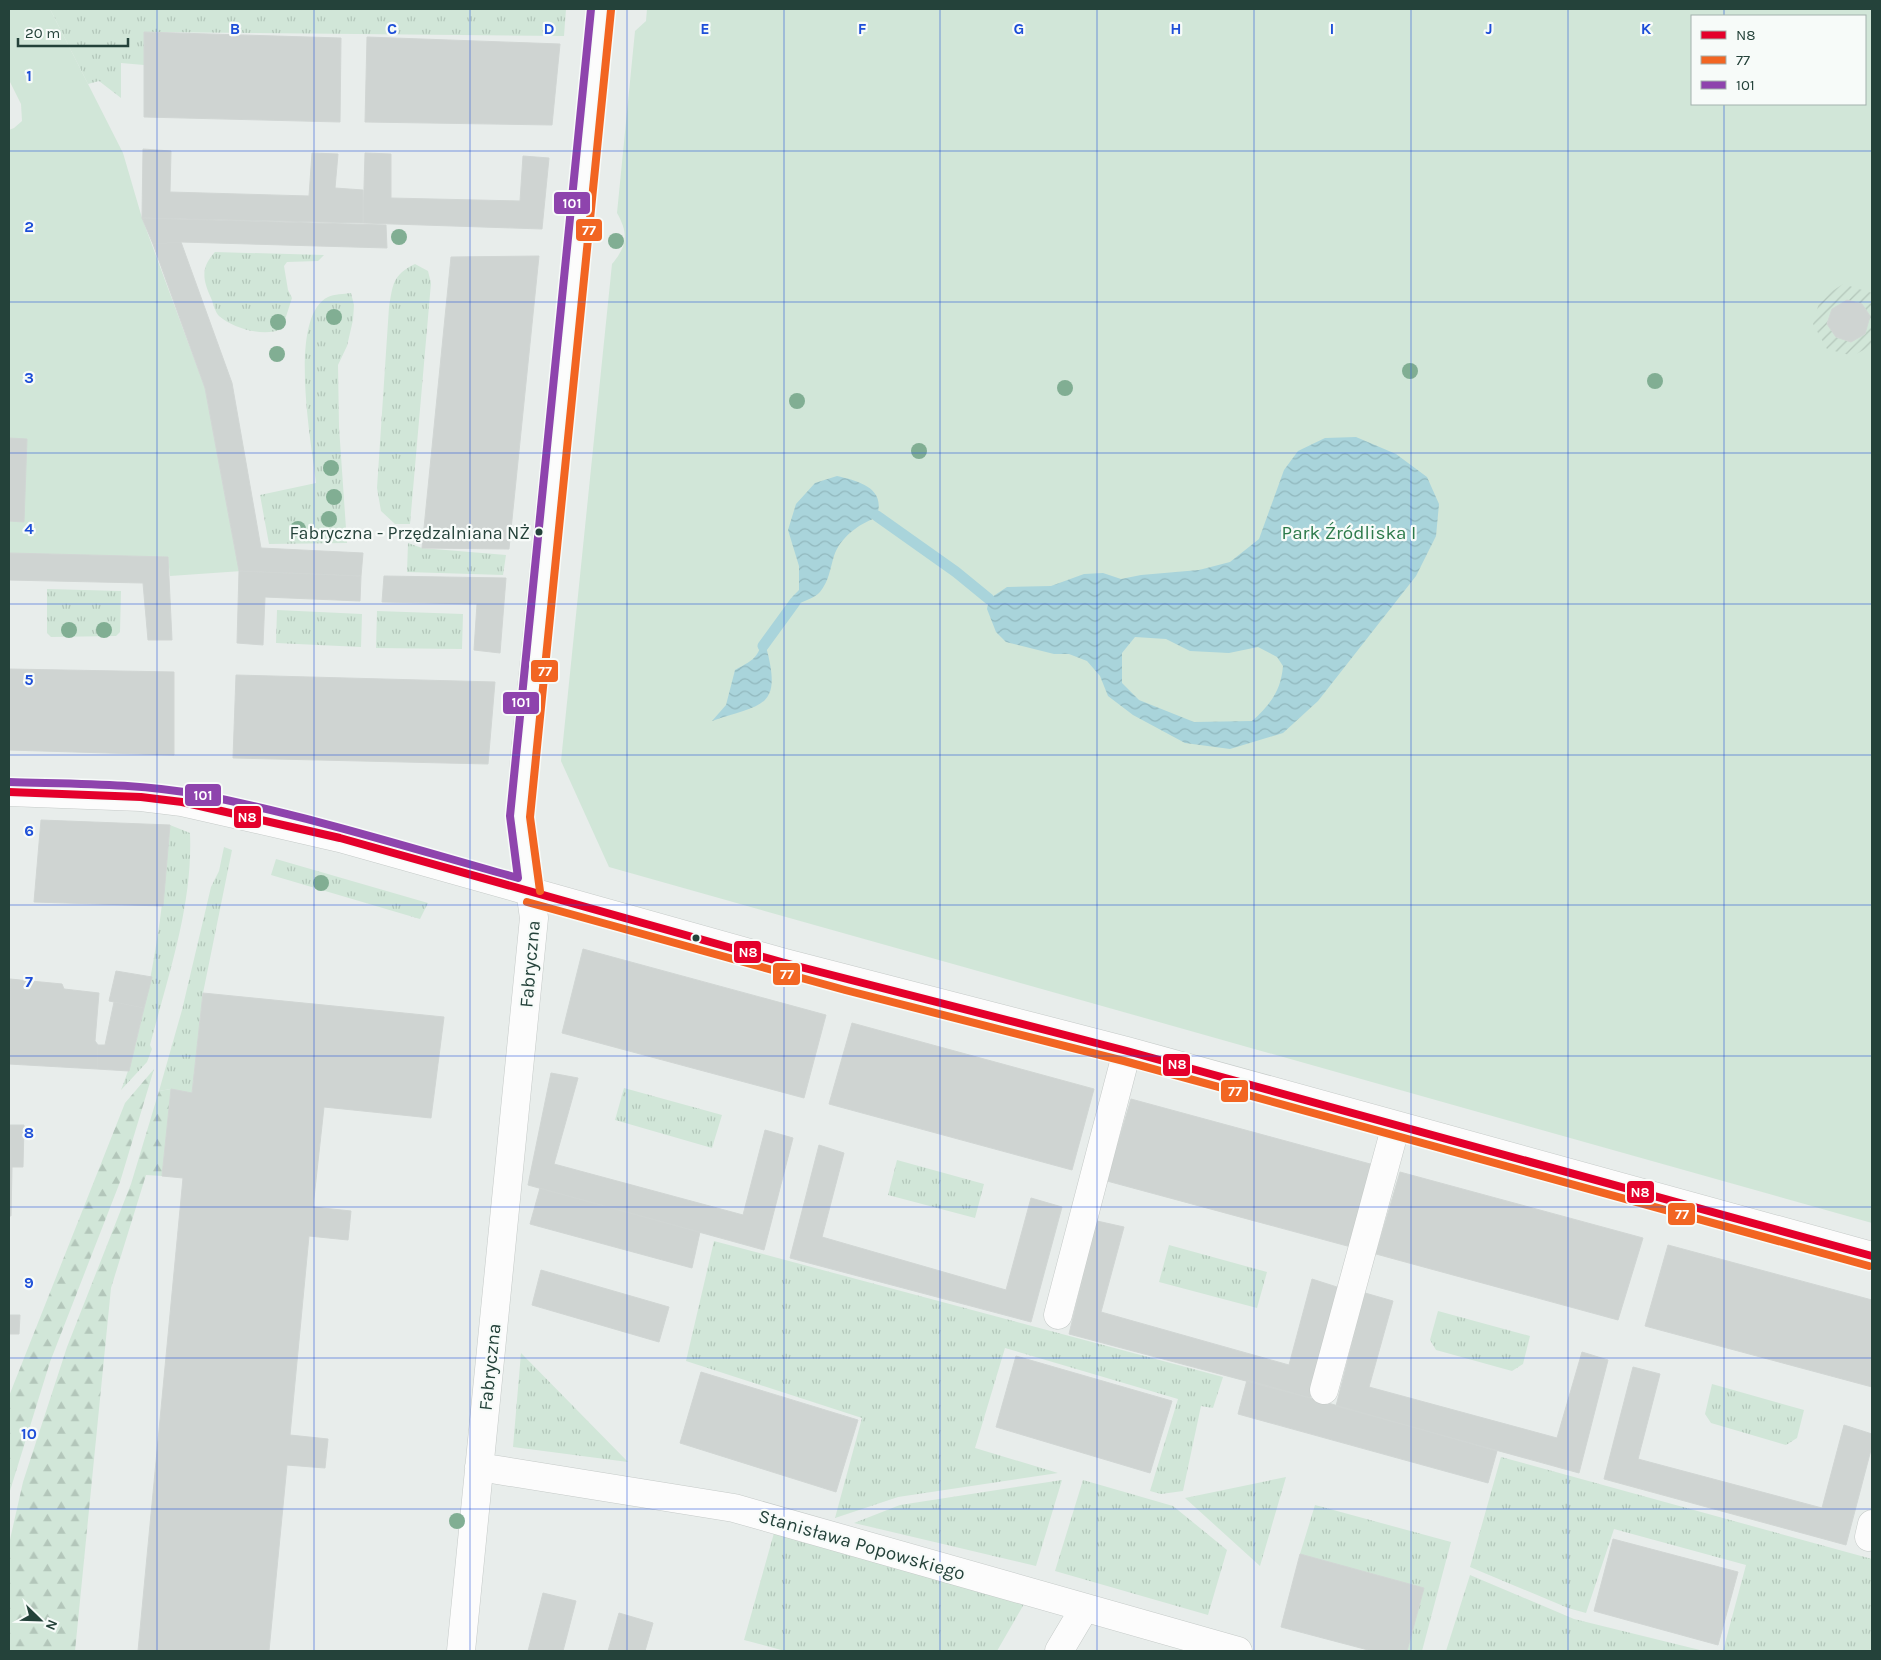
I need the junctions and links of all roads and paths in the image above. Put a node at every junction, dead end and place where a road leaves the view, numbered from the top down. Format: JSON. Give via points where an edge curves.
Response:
{"nodes":[{"id":1,"x":601,"y":9,"type":"edge"},
{"id":2,"x":9,"y":792,"type":"edge"},
{"id":3,"x":530,"y":892,"type":"junction"},
{"id":4,"x":1127,"y":1050,"type":"junction"},
{"id":5,"x":1396,"y":1125,"type":"junction"},
{"id":6,"x":1872,"y":1256,"type":"edge"},
{"id":7,"x":1058,"y":1315,"type":"dead end"},
{"id":8,"x":1324,"y":1390,"type":"dead end"},
{"id":9,"x":479,"y":1467,"type":"junction"},
{"id":10,"x":1084,"y":1609,"type":"junction"},
{"id":11,"x":461,"y":1651,"type":"edge"},
{"id":12,"x":1059,"y":1651,"type":"edge"},
{"id":13,"x":1238,"y":1651,"type":"edge"}],
"edges":[{"from":1,"to":3,"type":"street","name":"Fabryczna","via":[[520,817]]},
{"from":2,"to":3,"type":"street","via":[[141,796],[200,805],[340,838]]},
{"from":3,"to":4,"type":"street","via":[[848,980]]},
{"from":3,"to":9,"type":"street","name":"Fabryczna","via":[[534,918]]},
{"from":4,"to":5,"type":"street"},
{"from":4,"to":7,"type":"street"},
{"from":5,"to":6,"type":"street"},
{"from":5,"to":8,"type":"street"},
{"from":9,"to":10,"type":"street","name":"Stanisława Popowskiego","via":[[734,1508]]},
{"from":9,"to":11,"type":"street","name":"Fabryczna"},
{"from":10,"to":12,"type":"street"},
{"from":10,"to":13,"type":"street","name":"Stanisława Popowskiego"}]}
